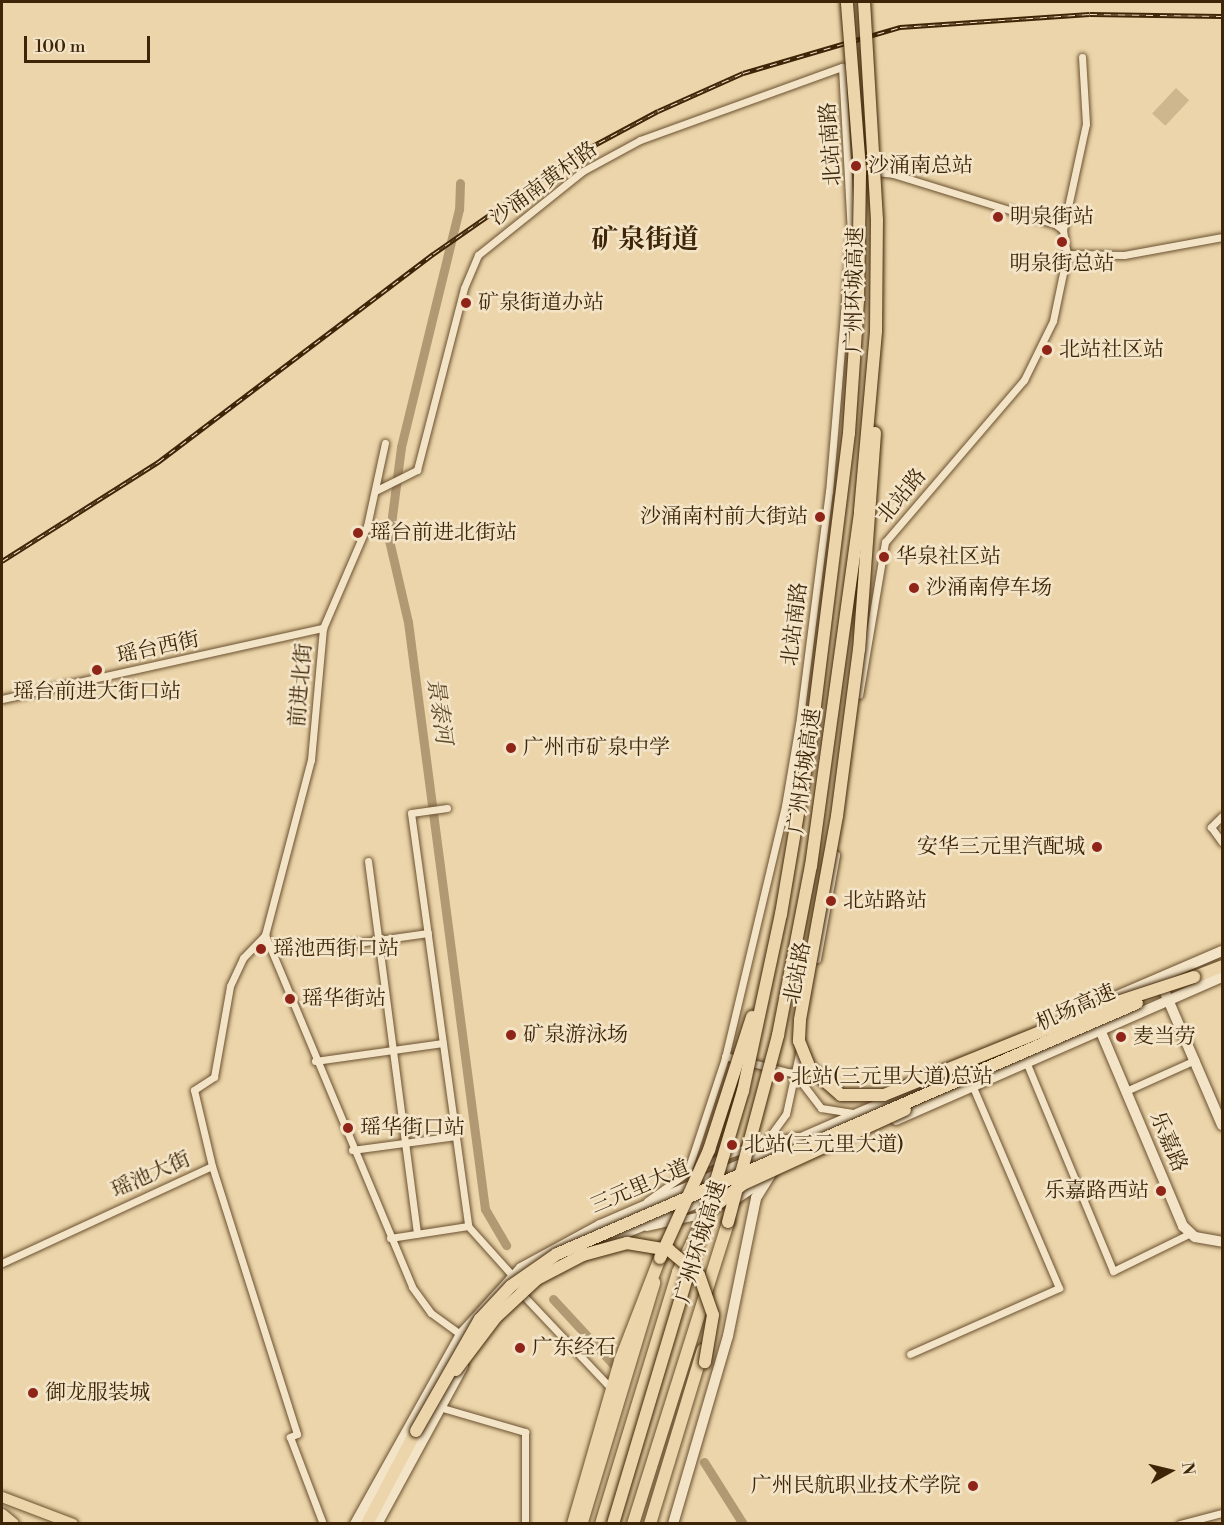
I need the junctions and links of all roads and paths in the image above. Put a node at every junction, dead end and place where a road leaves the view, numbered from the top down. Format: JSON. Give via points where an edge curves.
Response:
{"nodes":[{"id":1,"x":847,"y":2,"type":"edge"},
{"id":2,"x":864,"y":2,"type":"edge"},
{"id":3,"x":1082,"y":57,"type":"dead end"},
{"id":4,"x":842,"y":67,"type":"joint"},
{"id":5,"x":850,"y":169,"type":"junction"},
{"id":6,"x":1063,"y":231,"type":"junction"},
{"id":7,"x":1222,"y":237,"type":"edge"},
{"id":8,"x":1067,"y":254,"type":"junction"},
{"id":9,"x":876,"y":331,"type":"junction"},
{"id":10,"x":384,"y":444,"type":"dead end"},
{"id":11,"x":377,"y":489,"type":"junction"},
{"id":12,"x":322,"y":628,"type":"junction"},
{"id":13,"x":2,"y":699,"type":"edge"},
{"id":14,"x":447,"y":808,"type":"dead end"},
{"id":15,"x":1222,"y":816,"type":"edge"},
{"id":16,"x":1222,"y":842,"type":"edge"},
{"id":17,"x":368,"y":861,"type":"dead end"},
{"id":18,"x":781,"y":914,"type":"junction"},
{"id":19,"x":428,"y":933,"type":"junction"},
{"id":20,"x":265,"y":935,"type":"junction"},
{"id":21,"x":378,"y":940,"type":"junction"},
{"id":22,"x":321,"y":948,"type":"dead end"},
{"id":23,"x":1222,"y":951,"type":"edge"},
{"id":24,"x":1187,"y":965,"type":"junction"},
{"id":25,"x":1222,"y":966,"type":"edge"},
{"id":26,"x":1222,"y":977,"type":"edge"},
{"id":27,"x":1159,"y":978,"type":"junction"},
{"id":28,"x":1197,"y":982,"type":"junction"},
{"id":29,"x":1169,"y":1001,"type":"junction"},
{"id":30,"x":1101,"y":1032,"type":"junction"},
{"id":31,"x":443,"y":1044,"type":"junction"},
{"id":32,"x":391,"y":1050,"type":"junction"},
{"id":33,"x":725,"y":1056,"type":"junction"},
{"id":34,"x":1195,"y":1060,"type":"junction"},
{"id":35,"x":315,"y":1061,"type":"junction"},
{"id":36,"x":1027,"y":1064,"type":"junction"},
{"id":37,"x":795,"y":1074,"type":"junction"},
{"id":38,"x":945,"y":1086,"type":"junction"},
{"id":39,"x":973,"y":1088,"type":"junction"},
{"id":40,"x":1126,"y":1091,"type":"junction"},
{"id":41,"x":867,"y":1111,"type":"junction"},
{"id":42,"x":1222,"y":1125,"type":"edge"},
{"id":43,"x":811,"y":1134,"type":"junction"},
{"id":44,"x":456,"y":1136,"type":"junction"},
{"id":45,"x":767,"y":1140,"type":"junction"},
{"id":46,"x":404,"y":1143,"type":"junction"},
{"id":47,"x":352,"y":1150,"type":"junction"},
{"id":48,"x":212,"y":1166,"type":"junction"},
{"id":49,"x":772,"y":1172,"type":"junction"},
{"id":50,"x":687,"y":1173,"type":"junction"},
{"id":51,"x":638,"y":1208,"type":"junction"},
{"id":52,"x":728,"y":1222,"type":"junction"},
{"id":53,"x":468,"y":1226,"type":"junction"},
{"id":54,"x":1189,"y":1233,"type":"junction"},
{"id":55,"x":417,"y":1234,"type":"junction"},
{"id":56,"x":390,"y":1238,"type":"junction"},
{"id":57,"x":1222,"y":1242,"type":"edge"},
{"id":58,"x":660,"y":1258,"type":"junction"},
{"id":59,"x":2,"y":1263,"type":"edge"},
{"id":60,"x":512,"y":1275,"type":"junction"},
{"id":61,"x":520,"y":1292,"type":"junction"},
{"id":62,"x":461,"y":1334,"type":"junction"},
{"id":63,"x":473,"y":1350,"type":"junction"},
{"id":64,"x":910,"y":1354,"type":"dead end"},
{"id":65,"x":607,"y":1384,"type":"dead end"},
{"id":66,"x":439,"y":1407,"type":"junction"},
{"id":67,"x":416,"y":1431,"type":"junction"},
{"id":68,"x":2,"y":1497,"type":"edge"},
{"id":69,"x":2,"y":1509,"type":"edge"},
{"id":70,"x":1222,"y":1513,"type":"edge"},
{"id":71,"x":2,"y":1517,"type":"edge"},
{"id":72,"x":12,"y":1524,"type":"edge"},
{"id":73,"x":20,"y":1524,"type":"edge"},
{"id":74,"x":73,"y":1524,"type":"edge"},
{"id":75,"x":323,"y":1524,"type":"edge"},
{"id":76,"x":355,"y":1524,"type":"edge"},
{"id":77,"x":367,"y":1524,"type":"edge"},
{"id":78,"x":377,"y":1524,"type":"edge"},
{"id":79,"x":525,"y":1524,"type":"edge"},
{"id":80,"x":573,"y":1524,"type":"edge"},
{"id":81,"x":582,"y":1524,"type":"edge"},
{"id":82,"x":601,"y":1524,"type":"edge"},
{"id":83,"x":613,"y":1524,"type":"edge"},
{"id":84,"x":633,"y":1524,"type":"edge"},
{"id":85,"x":650,"y":1524,"type":"edge"},
{"id":86,"x":659,"y":1524,"type":"edge"},
{"id":87,"x":673,"y":1524,"type":"edge"},
{"id":88,"x":1180,"y":1524,"type":"edge"}],
"edges":[{"from":1,"to":18,"type":"highway","name":"广州环城高速","bridge":true,"via":[[860,169],[853,389],[829,609]]},
{"from":2,"to":9,"type":"highway","name":"广州环城高速","bridge":true,"via":[[876,168]]},
{"from":3,"to":6,"type":"street","via":[[1086,124]]},
{"from":4,"to":5,"type":"street","name":"北站南路"},
{"from":4,"to":11,"type":"street","name":"沙涌南黄村路","via":[[640,140],[583,171],[478,255],[464,288],[417,470]]},
{"from":5,"to":6,"type":"street","via":[[892,174]]},
{"from":5,"to":33,"type":"street","name":"北站南路","via":[[851,231],[835,429],[799,724],[785,806]]},
{"from":6,"to":8,"type":"street","name":"北站路"},
{"from":7,"to":8,"type":"street","via":[[1124,255]]},
{"from":8,"to":37,"type":"street","name":"北站路","via":[[1050,327],[1024,380],[894,527],[880,556],[836,857]]},
{"from":9,"to":28,"type":"highway","bridge":true,"via":[[869,568],[838,806],[801,1013],[799,1041],[807,1063],[817,1079],[840,1095],[884,1095],[1102,1007]]},
{"from":9,"to":52,"type":"highway","name":"广州环城高速","bridge":true,"via":[[859,522],[811,866],[778,1035]]},
{"from":10,"to":11,"type":"street","name":"前进北街"},
{"from":11,"to":12,"type":"street","name":"前进北街","via":[[363,539]]},
{"from":12,"to":13,"type":"street","name":"瑶台西街"},
{"from":12,"to":20,"type":"street","name":"前进北街","via":[[311,760]]},
{"from":14,"to":19,"type":"street","via":[[411,813]]},
{"from":15,"to":16,"type":"street","via":[[1211,826]]},
{"from":17,"to":21,"type":"street"},
{"from":18,"to":58,"type":"highway","bridge":true,"via":[[722,1113]]},
{"from":18,"to":83,"type":"highway","name":"广州环城高速","bridge":true,"via":[[730,1140]]},
{"from":19,"to":21,"type":"street"},
{"from":19,"to":31,"type":"street"},
{"from":20,"to":35,"type":"street"},
{"from":20,"to":48,"type":"street","name":"瑶池大街","via":[[243,958],[230,986],[214,1077],[194,1090]]},
{"from":21,"to":22,"type":"street"},
{"from":21,"to":32,"type":"street"},
{"from":23,"to":24,"type":"main road","name":"三元里大道"},
{"from":24,"to":27,"type":"main road","name":"三元里大道"},
{"from":24,"to":28,"type":"street","via":[[1187,983]]},
{"from":25,"to":28,"type":"highway","name":"机场高速"},
{"from":26,"to":28,"type":"main road","name":"三元里大道"},
{"from":27,"to":29,"type":"main road"},
{"from":27,"to":41,"type":"main road","name":"三元里大道"},
{"from":28,"to":29,"type":"main road","name":"三元里大道"},
{"from":28,"to":38,"type":"highway","name":"机场高速","bridge":true},
{"from":29,"to":30,"type":"main road","name":"三元里大道"},
{"from":29,"to":34,"type":"main road"},
{"from":30,"to":36,"type":"main road","name":"三元里大道"},
{"from":30,"to":40,"type":"main road","name":"乐嘉路"},
{"from":31,"to":32,"type":"street"},
{"from":31,"to":44,"type":"street"},
{"from":32,"to":35,"type":"street"},
{"from":32,"to":46,"type":"street"},
{"from":33,"to":37,"type":"street"},
{"from":33,"to":50,"type":"street","name":"北站南路"},
{"from":34,"to":40,"type":"street"},
{"from":34,"to":42,"type":"main road"},
{"from":35,"to":47,"type":"street"},
{"from":36,"to":39,"type":"main road","name":"三元里大道"},
{"from":36,"to":54,"type":"street","via":[[1113,1271]]},
{"from":37,"to":41,"type":"street","via":[[821,1108],[844,1114]]},
{"from":37,"to":45,"type":"street","name":"北站路","via":[[786,1114]]},
{"from":38,"to":67,"type":"highway","bridge":true,"via":[[547,1260],[480,1319]]},
{"from":38,"to":82,"type":"highway","bridge":true,"via":[[860,1133],[743,1184],[704,1218],[678,1272]]},
{"from":39,"to":49,"type":"main road","name":"三元里大道"},
{"from":39,"to":64,"type":"street","via":[[1059,1288]]},
{"from":40,"to":54,"type":"main road","name":"乐嘉路"},
{"from":41,"to":43,"type":"main road","name":"三元里大道"},
{"from":43,"to":45,"type":"street"},
{"from":43,"to":51,"type":"main road","name":"三元里大道"},
{"from":44,"to":46,"type":"street"},
{"from":44,"to":53,"type":"street"},
{"from":45,"to":50,"type":"street"},
{"from":46,"to":47,"type":"street"},
{"from":46,"to":55,"type":"street"},
{"from":47,"to":56,"type":"street"},
{"from":48,"to":59,"type":"street","name":"瑶池大街"},
{"from":48,"to":75,"type":"street","via":[[297,1434],[290,1437]]},
{"from":49,"to":61,"type":"main road","name":"三元里大道","via":[[568,1259]]},
{"from":49,"to":87,"type":"main road","via":[[756,1198],[728,1336]]},
{"from":50,"to":51,"type":"street"},
{"from":51,"to":60,"type":"main road","name":"三元里大道","via":[[556,1245]]},
{"from":52,"to":84,"type":"highway","name":"广州环城高速","bridge":true},
{"from":52,"to":85,"type":"highway","bridge":true,"via":[[699,1365]]},
{"from":53,"to":55,"type":"street"},
{"from":53,"to":60,"type":"street"},
{"from":54,"to":57,"type":"main road"},
{"from":55,"to":56,"type":"street"},
{"from":56,"to":62,"type":"street","via":[[424,1305]]},
{"from":58,"to":80,"type":"highway","via":[[620,1361]]},
{"from":58,"to":81,"type":"highway"},
{"from":60,"to":62,"type":"main road","name":"三元里大道"},
{"from":61,"to":63,"type":"main road","name":"三元里大道"},
{"from":61,"to":65,"type":"street"},
{"from":62,"to":63,"type":"street"},
{"from":62,"to":76,"type":"main road","name":"三元里大道"},
{"from":63,"to":66,"type":"main road","name":"三元里大道"},
{"from":66,"to":78,"type":"main road","name":"三元里大道"},
{"from":66,"to":79,"type":"street","via":[[525,1432]]},
{"from":67,"to":77,"type":"highway"},
{"from":67,"to":86,"type":"highway","bridge":true,"via":[[496,1317],[537,1280],[610,1246],[643,1243],[669,1250],[703,1281],[714,1323]]},
{"from":68,"to":74,"type":"main road"},
{"from":69,"to":73,"type":"main road"},
{"from":70,"to":88,"type":"street"},
{"from":71,"to":72,"type":"highway"}]}
